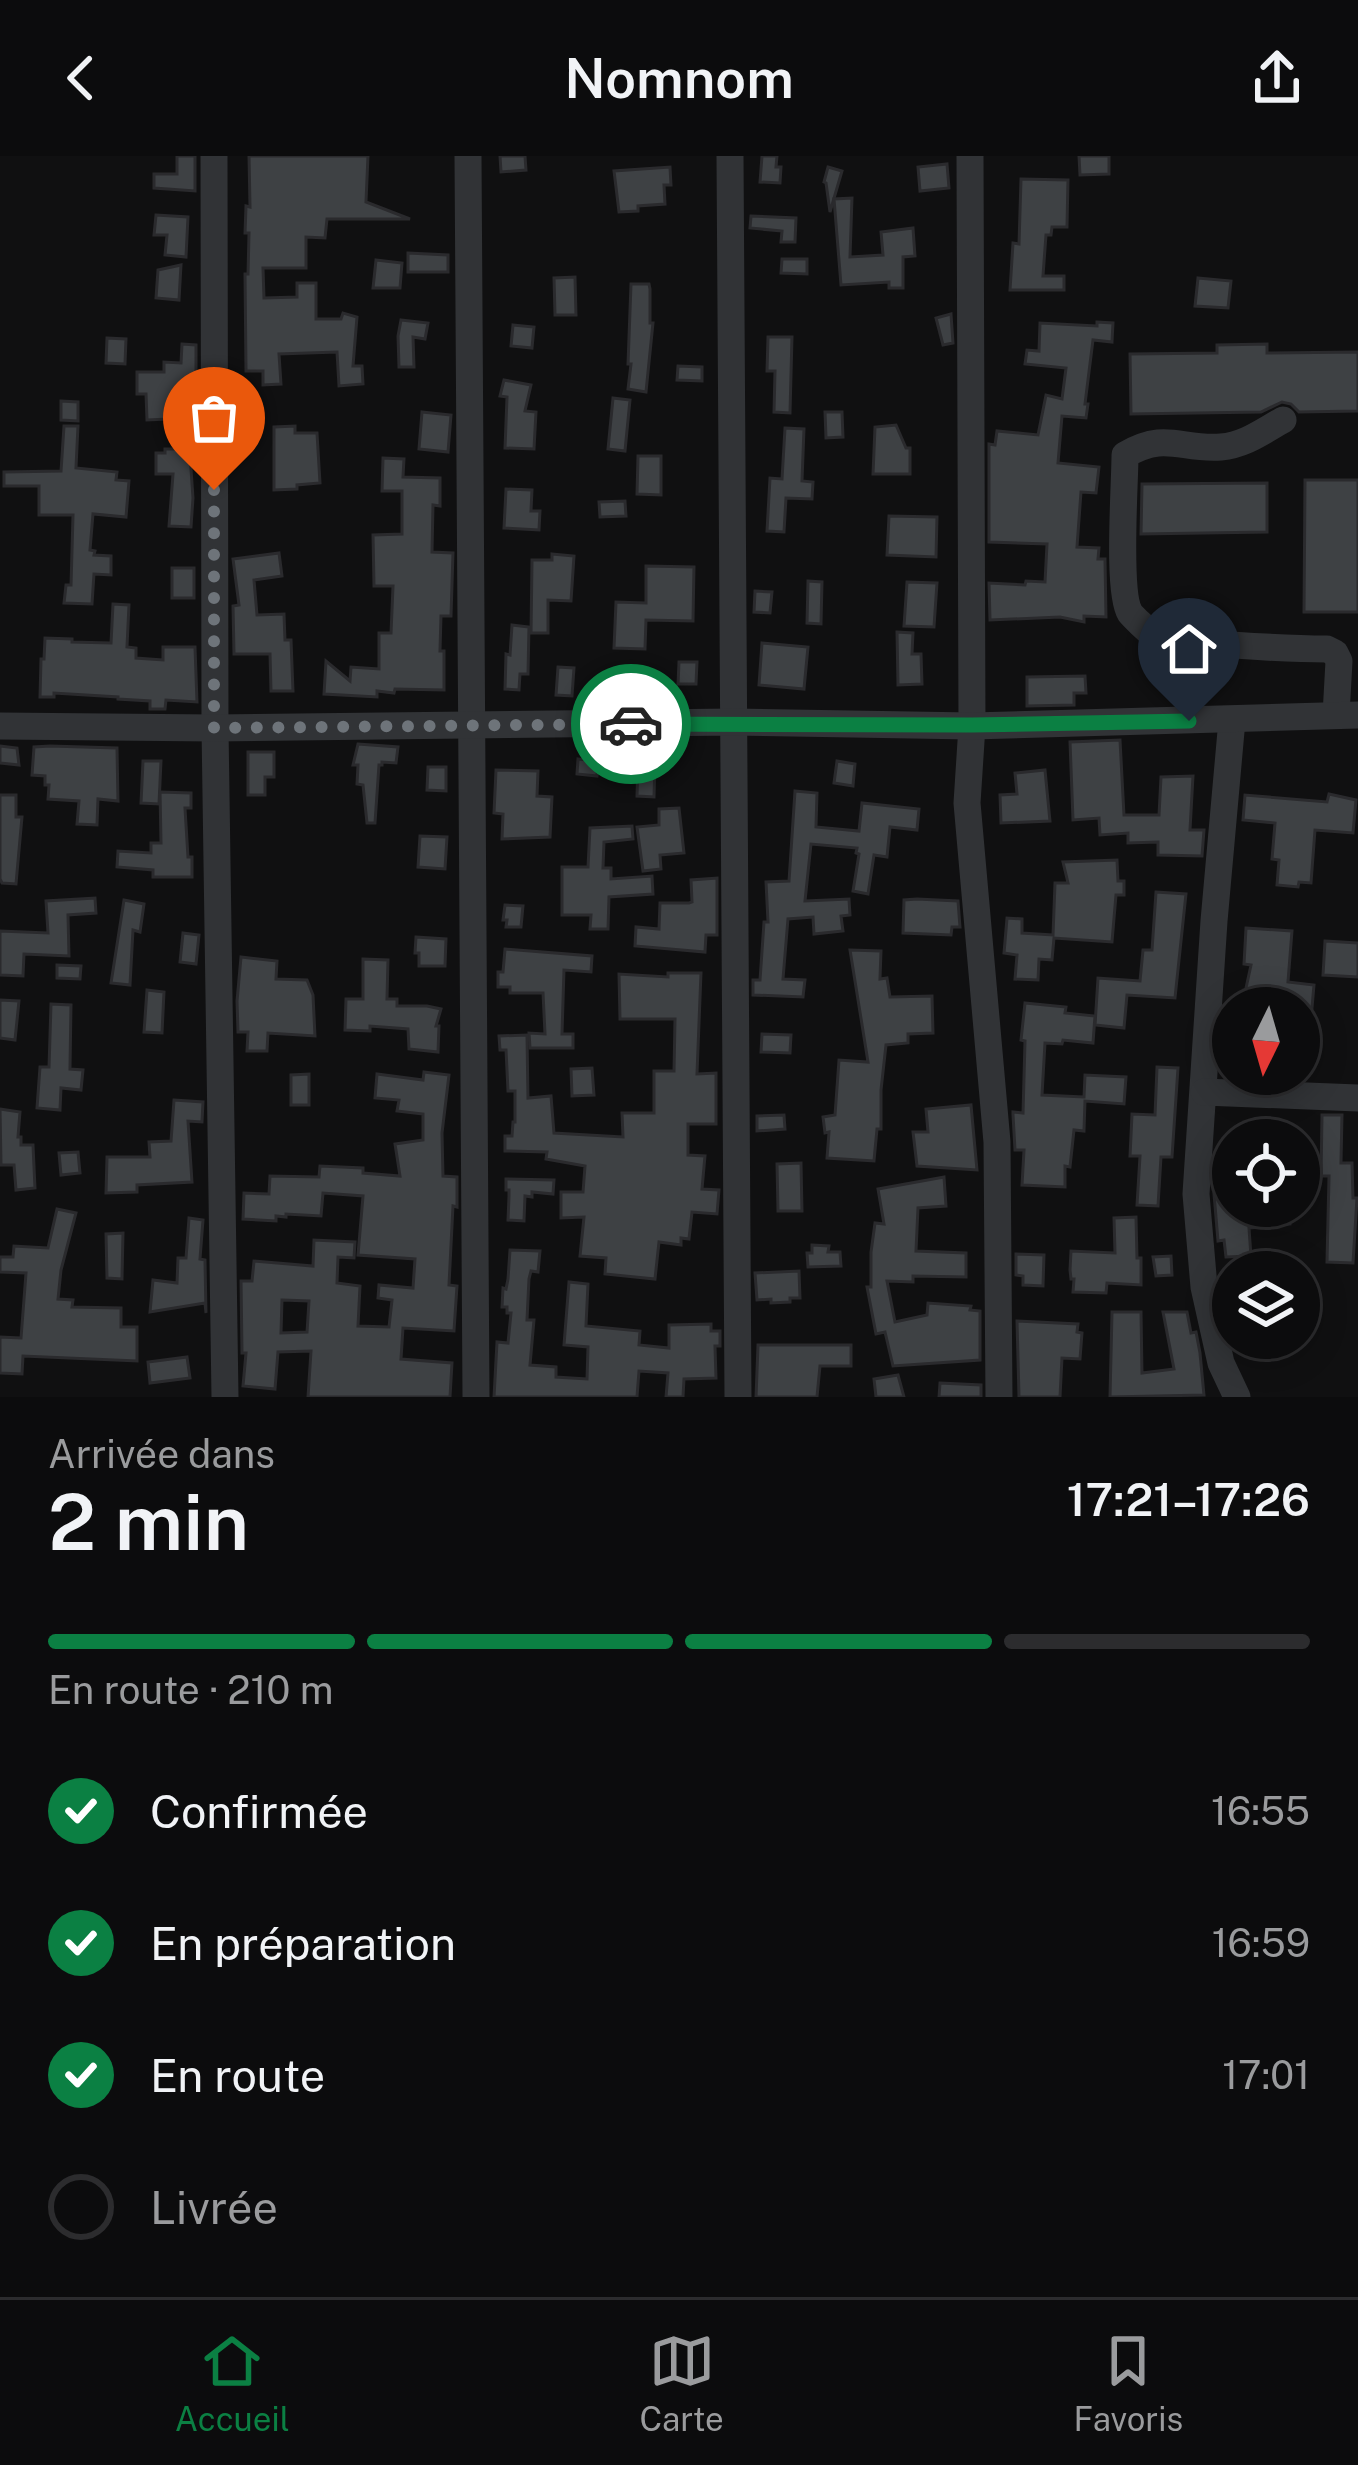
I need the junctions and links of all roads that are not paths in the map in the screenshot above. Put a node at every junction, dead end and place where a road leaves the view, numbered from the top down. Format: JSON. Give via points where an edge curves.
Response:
{"nodes":[{"id":1,"x":214,"y":156,"type":"edge"},
{"id":2,"x":468,"y":156,"type":"edge"},
{"id":3,"x":730,"y":156,"type":"edge"},
{"id":4,"x":970,"y":156,"type":"edge"},
{"id":5,"x":1283,"y":420,"type":"dead end"},
{"id":6,"x":1347,"y":715,"type":"edge"},
{"id":7,"x":1232,"y":720,"type":"junction"},
{"id":8,"x":734,"y":722,"type":"junction"},
{"id":9,"x":972,"y":725,"type":"junction"},
{"id":10,"x":0,"y":726,"type":"edge"},
{"id":11,"x":472,"y":726,"type":"junction"},
{"id":12,"x":214,"y":728,"type":"junction"},
{"id":13,"x":1204,"y":1092,"type":"junction"},
{"id":14,"x":1358,"y":1098,"type":"edge"},
{"id":15,"x":225,"y":1397,"type":"edge"},
{"id":16,"x":476,"y":1397,"type":"edge"},
{"id":17,"x":738,"y":1397,"type":"edge"},
{"id":18,"x":1000,"y":1397,"type":"edge"},
{"id":19,"x":1238,"y":1397,"type":"edge"}],
"edges":[{"from":1,"to":12,"type":"street"},
{"from":2,"to":11,"type":"street"},
{"from":3,"to":8,"type":"street"},
{"from":4,"to":9,"type":"street"},
{"from":5,"to":6,"type":"street","via":[[1235,444],[1160,441],[1125,455],[1130,614],[1152,634],[1181,640],[1327,649],[1339,661]]},
{"from":6,"to":7,"type":"street"},
{"from":7,"to":9,"type":"street"},
{"from":7,"to":13,"type":"street"},
{"from":8,"to":9,"type":"street"},
{"from":8,"to":11,"type":"street"},
{"from":8,"to":17,"type":"street"},
{"from":9,"to":18,"type":"street","via":[[967,803],[997,1142]]},
{"from":10,"to":12,"type":"street"},
{"from":11,"to":12,"type":"street"},
{"from":11,"to":16,"type":"street"},
{"from":12,"to":15,"type":"street"},
{"from":13,"to":14,"type":"street"},
{"from":13,"to":19,"type":"street","via":[[1196,1193],[1204,1287],[1221,1363]]}]}
